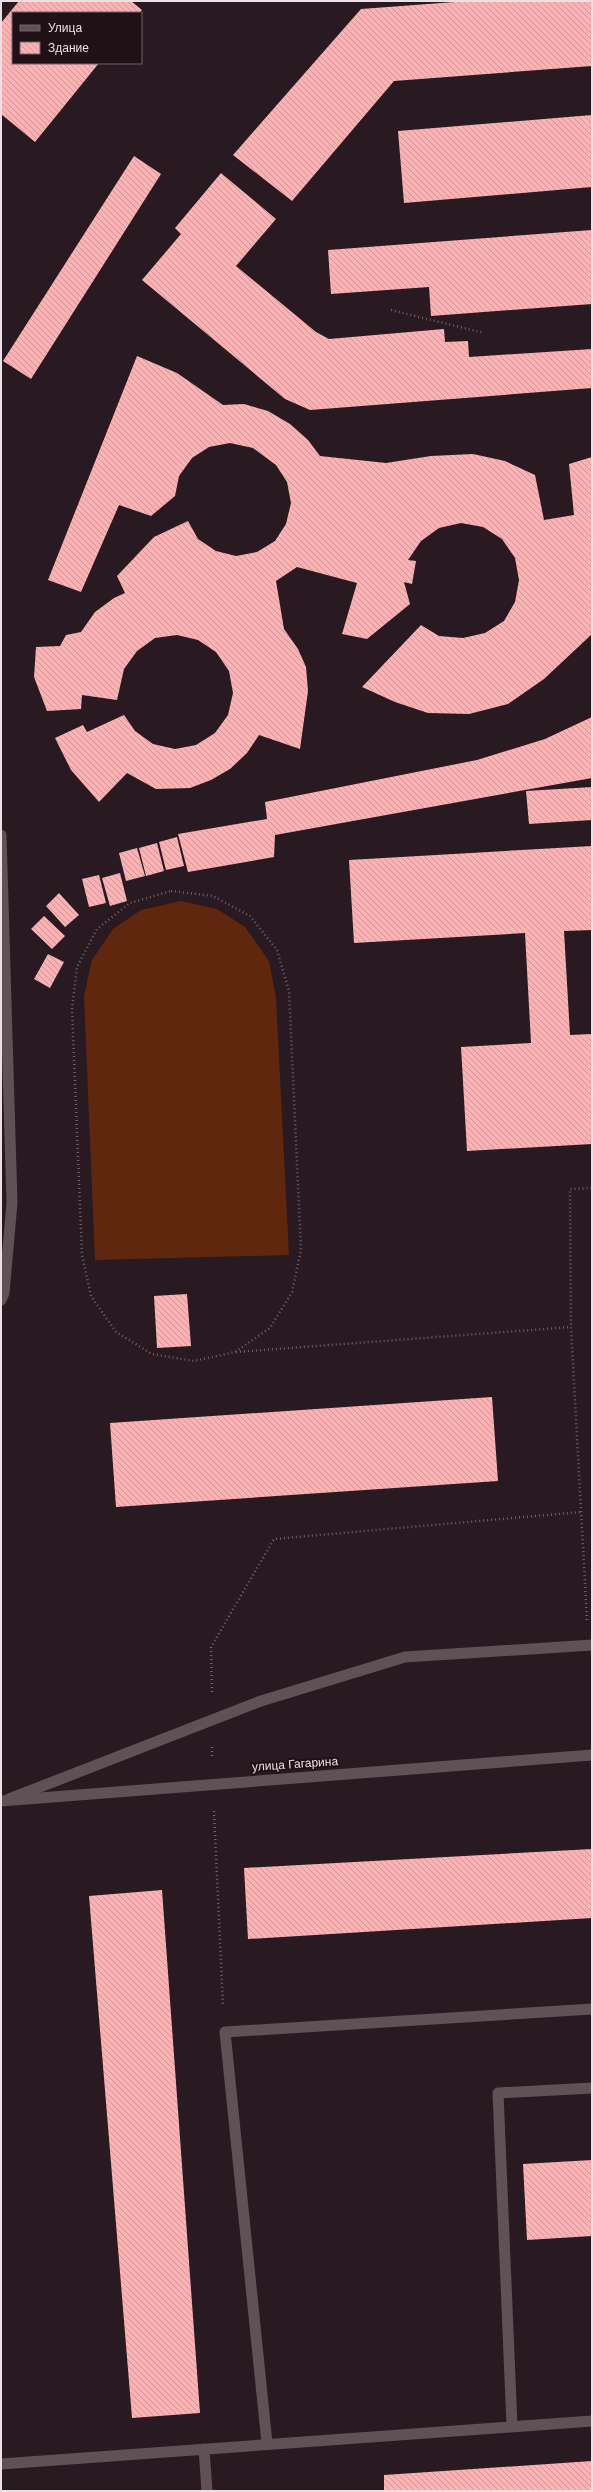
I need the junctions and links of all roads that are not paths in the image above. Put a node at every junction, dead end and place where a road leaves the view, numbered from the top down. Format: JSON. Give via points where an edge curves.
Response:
{"nodes":[{"id":1,"x":1,"y":835,"type":"edge"},
{"id":2,"x":1,"y":1300,"type":"edge"},
{"id":3,"x":590,"y":1645,"type":"edge"},
{"id":4,"x":592,"y":1755,"type":"edge"},
{"id":5,"x":5,"y":1800,"type":"edge"},
{"id":6,"x":592,"y":2009,"type":"edge"},
{"id":7,"x":592,"y":2088,"type":"edge"},
{"id":8,"x":592,"y":2420,"type":"edge"},
{"id":9,"x":512,"y":2426,"type":"junction"},
{"id":10,"x":267,"y":2443,"type":"junction"},
{"id":11,"x":204,"y":2449,"type":"junction"},
{"id":12,"x":1,"y":2464,"type":"edge"},
{"id":13,"x":207,"y":2491,"type":"edge"}],
"edges":[{"from":1,"to":2,"type":"street","via":[[12,1204],[4,1293]]},
{"from":3,"to":5,"type":"street","via":[[405,1657],[262,1701]]},
{"from":4,"to":5,"type":"street","name":"улица Гагарина"},
{"from":6,"to":10,"type":"street","via":[[225,2032]]},
{"from":7,"to":9,"type":"street","via":[[498,2093]]},
{"from":8,"to":9,"type":"street"},
{"from":9,"to":10,"type":"street"},
{"from":10,"to":11,"type":"street"},
{"from":11,"to":12,"type":"street"},
{"from":11,"to":13,"type":"street"}]}
